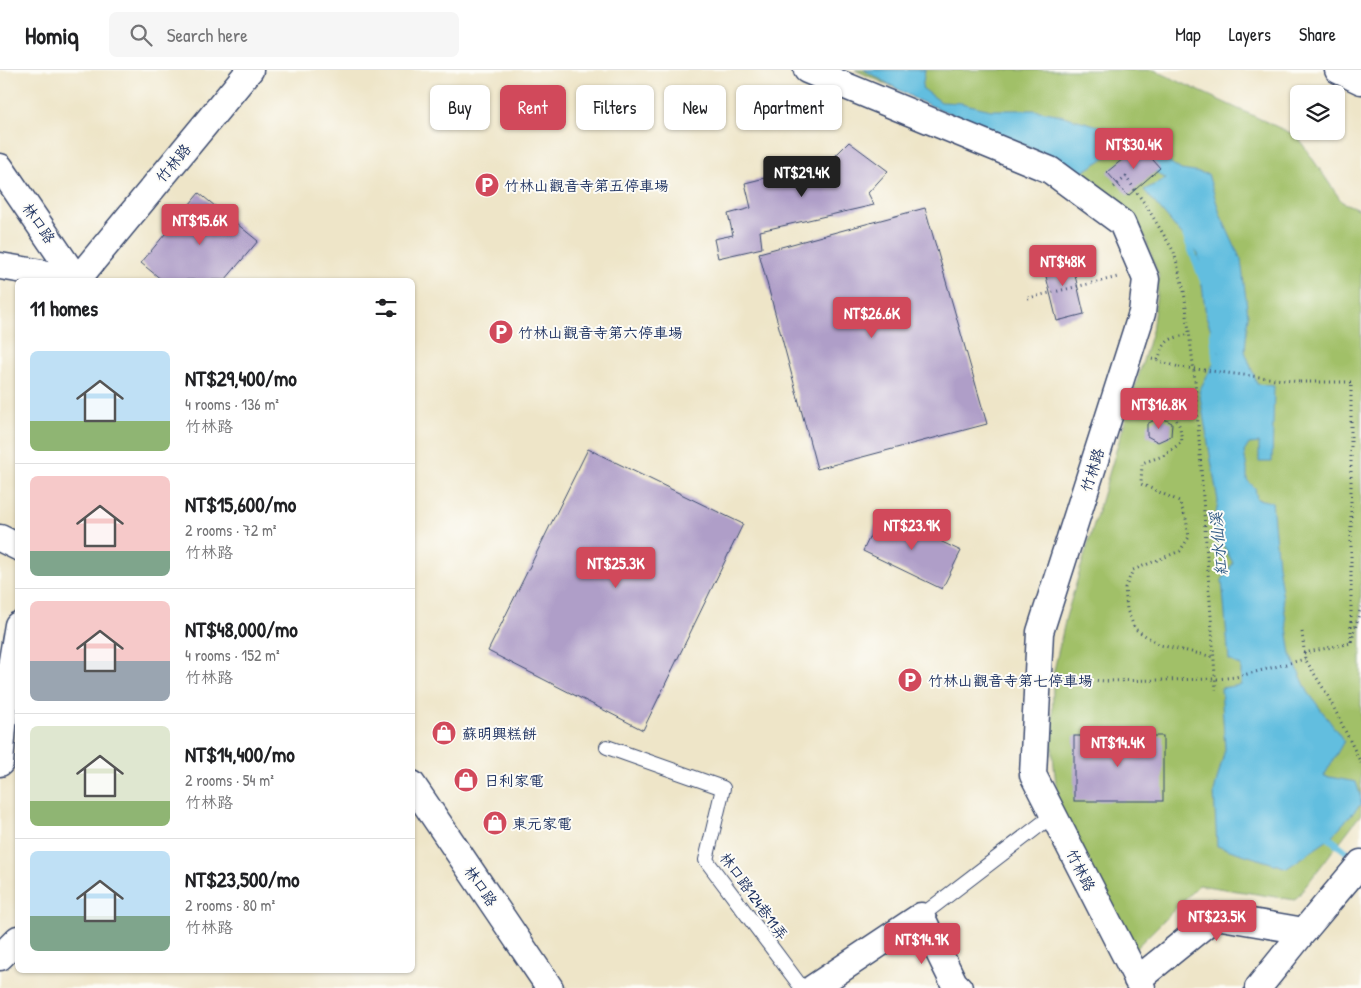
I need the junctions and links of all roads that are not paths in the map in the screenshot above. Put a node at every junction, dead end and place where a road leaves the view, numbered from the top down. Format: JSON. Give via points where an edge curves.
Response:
{"nodes":[{"id":1,"x":250,"y":70,"type":"edge"},
{"id":2,"x":807,"y":70,"type":"edge"},
{"id":3,"x":1338,"y":70,"type":"edge"},
{"id":4,"x":1361,"y":81,"type":"edge"},
{"id":5,"x":0,"y":167,"type":"edge"},
{"id":6,"x":0,"y":266,"type":"edge"},
{"id":7,"x":66,"y":278,"type":"edge"},
{"id":8,"x":76,"y":278,"type":"edge"},
{"id":9,"x":79,"y":278,"type":"edge"},
{"id":10,"x":0,"y":538,"type":"edge"},
{"id":11,"x":15,"y":546,"type":"edge"},
{"id":12,"x":15,"y":641,"type":"edge"},
{"id":13,"x":3,"y":705,"type":"edge"},
{"id":14,"x":607,"y":747,"type":"dead end"},
{"id":15,"x":0,"y":762,"type":"edge"},
{"id":16,"x":415,"y":788,"type":"edge"},
{"id":17,"x":1053,"y":815,"type":"junction"},
{"id":18,"x":1361,"y":863,"type":"edge"},
{"id":19,"x":921,"y":916,"type":"junction"},
{"id":20,"x":1304,"y":931,"type":"junction"},
{"id":21,"x":15,"y":942,"type":"edge"},
{"id":22,"x":0,"y":957,"type":"edge"},
{"id":23,"x":1139,"y":984,"type":"edge"},
{"id":24,"x":550,"y":988,"type":"edge"},
{"id":25,"x":802,"y":988,"type":"edge"},
{"id":26,"x":813,"y":988,"type":"edge"},
{"id":27,"x":959,"y":988,"type":"edge"},
{"id":28,"x":1258,"y":988,"type":"edge"}],
"edges":[{"from":1,"to":9,"type":"street","name":"竹林路"},
{"from":2,"to":17,"type":"street","name":"竹林路","via":[[1050,170],[1122,223],[1146,280],[1142,313],[1040,632],[1033,775]]},
{"from":3,"to":4,"type":"street"},
{"from":5,"to":8,"type":"street","name":"林口路"},
{"from":6,"to":7,"type":"street"},
{"from":10,"to":11,"type":"street"},
{"from":12,"to":13,"type":"street"},
{"from":13,"to":15,"type":"street"},
{"from":14,"to":25,"type":"lane","name":"林口路124巷11弄","via":[[723,788],[706,860]]},
{"from":16,"to":24,"type":"street","name":"林口路"},
{"from":17,"to":19,"type":"lane"},
{"from":17,"to":23,"type":"street","name":"竹林路"},
{"from":18,"to":20,"type":"street"},
{"from":19,"to":26,"type":"street"},
{"from":19,"to":27,"type":"street"},
{"from":20,"to":23,"type":"street","via":[[1216,916]]},
{"from":20,"to":28,"type":"street"},
{"from":21,"to":22,"type":"street"}]}
